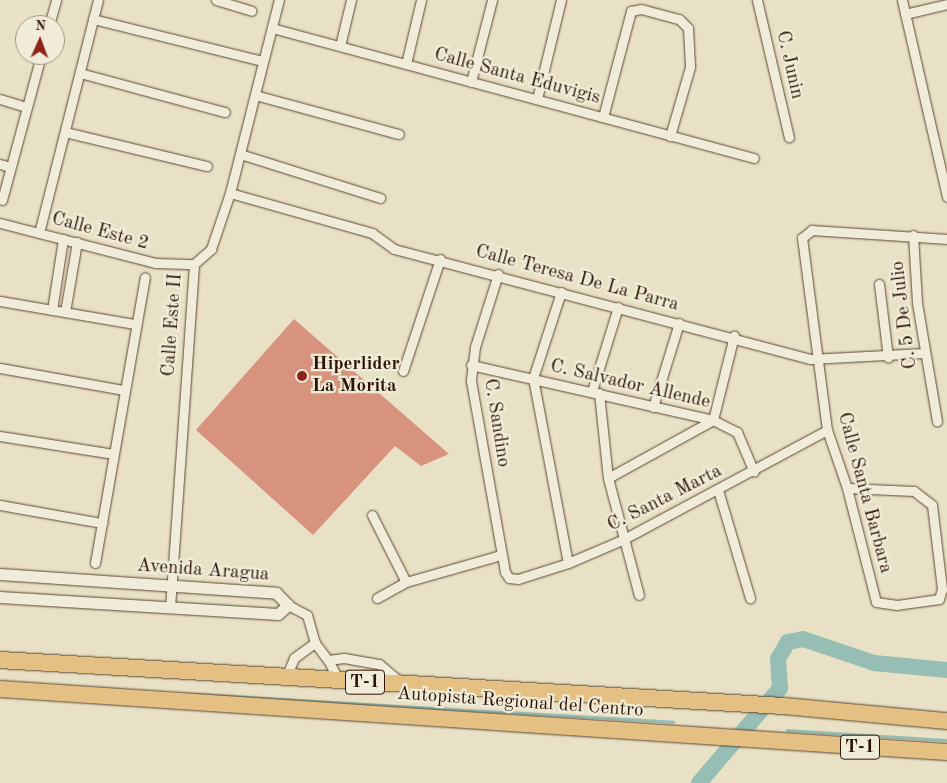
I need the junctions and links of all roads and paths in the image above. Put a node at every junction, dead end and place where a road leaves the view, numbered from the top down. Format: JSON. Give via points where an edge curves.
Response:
{"nodes":[{"id":1,"x":56,"y":0,"type":"edge"},
{"id":2,"x":98,"y":0,"type":"edge"},
{"id":3,"x":216,"y":0,"type":"edge"},
{"id":4,"x":279,"y":0,"type":"edge"},
{"id":5,"x":351,"y":0,"type":"edge"},
{"id":6,"x":421,"y":0,"type":"edge"},
{"id":7,"x":492,"y":0,"type":"edge"},
{"id":8,"x":561,"y":0,"type":"edge"},
{"id":9,"x":757,"y":0,"type":"edge"},
{"id":10,"x":902,"y":0,"type":"edge"},
{"id":11,"x":947,"y":4,"type":"edge"},
{"id":12,"x":252,"y":11,"type":"dead end"},
{"id":13,"x":906,"y":14,"type":"junction"},
{"id":14,"x":52,"y":15,"type":"edge"},
{"id":15,"x":93,"y":19,"type":"junction"},
{"id":16,"x":272,"y":28,"type":"junction"},
{"id":17,"x":340,"y":46,"type":"junction"},
{"id":18,"x":263,"y":61,"type":"junction"},
{"id":19,"x":406,"y":64,"type":"junction"},
{"id":20,"x":38,"y":65,"type":"edge"},
{"id":21,"x":80,"y":73,"type":"junction"},
{"id":22,"x":471,"y":82,"type":"junction"},
{"id":23,"x":255,"y":95,"type":"junction"},
{"id":24,"x":0,"y":99,"type":"edge"},
{"id":25,"x":537,"y":99,"type":"junction"},
{"id":26,"x":27,"y":107,"type":"junction"},
{"id":27,"x":225,"y":112,"type":"dead end"},
{"id":28,"x":603,"y":117,"type":"junction"},
{"id":29,"x":64,"y":132,"type":"junction"},
{"id":30,"x":399,"y":134,"type":"dead end"},
{"id":31,"x":670,"y":136,"type":"junction"},
{"id":32,"x":789,"y":137,"type":"dead end"},
{"id":33,"x":240,"y":154,"type":"junction"},
{"id":34,"x":754,"y":158,"type":"dead end"},
{"id":35,"x":0,"y":164,"type":"edge"},
{"id":36,"x":207,"y":166,"type":"dead end"},
{"id":37,"x":10,"y":167,"type":"junction"},
{"id":38,"x":230,"y":193,"type":"junction"},
{"id":39,"x":947,"y":197,"type":"edge"},
{"id":40,"x":380,"y":198,"type":"dead end"},
{"id":41,"x":2,"y":200,"type":"dead end"},
{"id":42,"x":0,"y":223,"type":"edge"},
{"id":43,"x":39,"y":233,"type":"junction"},
{"id":44,"x":913,"y":235,"type":"junction"},
{"id":45,"x":63,"y":239,"type":"junction"},
{"id":46,"x":947,"y":239,"type":"edge"},
{"id":47,"x":77,"y":242,"type":"junction"},
{"id":48,"x":440,"y":259,"type":"junction"},
{"id":49,"x":194,"y":264,"type":"junction"},
{"id":50,"x":498,"y":274,"type":"junction"},
{"id":51,"x":145,"y":277,"type":"dead end"},
{"id":52,"x":879,"y":284,"type":"dead end"},
{"id":53,"x":561,"y":292,"type":"junction"},
{"id":54,"x":0,"y":301,"type":"edge"},
{"id":55,"x":618,"y":307,"type":"junction"},
{"id":56,"x":52,"y":310,"type":"junction"},
{"id":57,"x":64,"y":312,"type":"junction"},
{"id":58,"x":679,"y":323,"type":"junction"},
{"id":59,"x":135,"y":324,"type":"junction"},
{"id":60,"x":734,"y":336,"type":"junction"},
{"id":61,"x":924,"y":353,"type":"junction"},
{"id":62,"x":888,"y":357,"type":"junction"},
{"id":63,"x":819,"y":360,"type":"junction"},
{"id":64,"x":471,"y":364,"type":"junction"},
{"id":65,"x":0,"y":368,"type":"edge"},
{"id":66,"x":403,"y":372,"type":"dead end"},
{"id":67,"x":533,"y":378,"type":"junction"},
{"id":68,"x":124,"y":390,"type":"junction"},
{"id":69,"x":595,"y":392,"type":"junction"},
{"id":70,"x":653,"y":407,"type":"junction"},
{"id":71,"x":713,"y":420,"type":"junction"},
{"id":72,"x":937,"y":421,"type":"dead end"},
{"id":73,"x":827,"y":430,"type":"junction"},
{"id":74,"x":0,"y":436,"type":"edge"},
{"id":75,"x":114,"y":454,"type":"junction"},
{"id":76,"x":754,"y":472,"type":"junction"},
{"id":77,"x":608,"y":478,"type":"junction"},
{"id":78,"x":847,"y":488,"type":"junction"},
{"id":79,"x":718,"y":490,"type":"junction"},
{"id":80,"x":0,"y":505,"type":"edge"},
{"id":81,"x":372,"y":514,"type":"dead end"},
{"id":82,"x":102,"y":523,"type":"junction"},
{"id":83,"x":622,"y":540,"type":"junction"},
{"id":84,"x":501,"y":555,"type":"junction"},
{"id":85,"x":95,"y":563,"type":"dead end"},
{"id":86,"x":568,"y":564,"type":"junction"},
{"id":87,"x":0,"y":574,"type":"edge"},
{"id":88,"x":509,"y":578,"type":"joint"},
{"id":89,"x":406,"y":582,"type":"junction"},
{"id":90,"x":171,"y":586,"type":"junction"},
{"id":91,"x":639,"y":595,"type":"dead end"},
{"id":92,"x":0,"y":597,"type":"edge"},
{"id":93,"x":377,"y":598,"type":"dead end"},
{"id":94,"x":750,"y":598,"type":"dead end"},
{"id":95,"x":288,"y":604,"type":"junction"},
{"id":96,"x":170,"y":608,"type":"junction"},
{"id":97,"x":315,"y":643,"type":"junction"},
{"id":98,"x":0,"y":660,"type":"edge"},
{"id":99,"x":328,"y":660,"type":"junction"},
{"id":100,"x":286,"y":677,"type":"junction"},
{"id":101,"x":339,"y":681,"type":"junction"},
{"id":102,"x":404,"y":684,"type":"junction"},
{"id":103,"x":0,"y":689,"type":"edge"},
{"id":104,"x":947,"y":721,"type":"edge"},
{"id":105,"x":947,"y":752,"type":"edge"}],
"edges":[{"from":1,"to":14,"type":"street"},
{"from":2,"to":15,"type":"street"},
{"from":3,"to":12,"type":"street"},
{"from":4,"to":16,"type":"street","name":"Calle Este II"},
{"from":5,"to":17,"type":"street"},
{"from":6,"to":19,"type":"street"},
{"from":7,"to":22,"type":"street"},
{"from":8,"to":25,"type":"street"},
{"from":9,"to":32,"type":"street","name":"C. Junin"},
{"from":10,"to":13,"type":"street"},
{"from":11,"to":13,"type":"street"},
{"from":13,"to":39,"type":"street"},
{"from":15,"to":18,"type":"street"},
{"from":15,"to":21,"type":"street"},
{"from":16,"to":17,"type":"street","name":"Calle Santa Eduvigis"},
{"from":16,"to":18,"type":"street","name":"Calle Este II"},
{"from":17,"to":19,"type":"street","name":"Calle Santa Eduvigis"},
{"from":18,"to":23,"type":"street","name":"Calle Este II"},
{"from":19,"to":22,"type":"street","name":"Calle Santa Eduvigis"},
{"from":20,"to":26,"type":"street"},
{"from":21,"to":27,"type":"street"},
{"from":21,"to":29,"type":"street"},
{"from":22,"to":25,"type":"street","name":"Calle Santa Eduvigis"},
{"from":23,"to":30,"type":"street"},
{"from":23,"to":33,"type":"street","name":"Calle Este II"},
{"from":24,"to":26,"type":"street"},
{"from":25,"to":28,"type":"street","name":"Calle Santa Eduvigis"},
{"from":26,"to":37,"type":"street"},
{"from":28,"to":31,"type":"street","name":"Calle Santa Eduvigis"},
{"from":28,"to":31,"type":"street","via":[[629,14],[634,10],[679,19],[686,24],[690,67]]},
{"from":29,"to":36,"type":"street"},
{"from":29,"to":43,"type":"street"},
{"from":31,"to":34,"type":"street","name":"Calle Santa Eduvigis"},
{"from":33,"to":38,"type":"street","name":"Calle Este II"},
{"from":33,"to":40,"type":"street"},
{"from":35,"to":37,"type":"street"},
{"from":37,"to":41,"type":"street"},
{"from":38,"to":48,"type":"street","name":"Calle Teresa De La Parra","via":[[372,233],[394,249]]},
{"from":38,"to":49,"type":"street","name":"Calle Este II","via":[[211,250]]},
{"from":42,"to":43,"type":"street","name":"Calle Este 2"},
{"from":43,"to":45,"type":"street","name":"Calle Este 2"},
{"from":44,"to":46,"type":"street"},
{"from":44,"to":61,"type":"street","name":"C. 5 De Julio","via":[[915,291]]},
{"from":44,"to":63,"type":"street","name":"Calle Santa Barbara","via":[[805,232],[802,246]]},
{"from":45,"to":47,"type":"street","name":"Calle Este 2"},
{"from":45,"to":56,"type":"street"},
{"from":47,"to":49,"type":"street","name":"Calle Este 2","via":[[156,263]]},
{"from":47,"to":57,"type":"street"},
{"from":48,"to":50,"type":"street","name":"Calle Teresa De La Parra"},
{"from":48,"to":66,"type":"street"},
{"from":49,"to":90,"type":"street","name":"Calle Este II"},
{"from":50,"to":53,"type":"street","name":"Calle Teresa De La Parra"},
{"from":50,"to":64,"type":"street","name":"C. Sandino"},
{"from":51,"to":59,"type":"street"},
{"from":52,"to":62,"type":"street"},
{"from":53,"to":55,"type":"street","name":"Calle Teresa De La Parra"},
{"from":53,"to":67,"type":"street"},
{"from":54,"to":56,"type":"street"},
{"from":55,"to":58,"type":"street","name":"Calle Teresa De La Parra"},
{"from":55,"to":69,"type":"street"},
{"from":56,"to":57,"type":"street"},
{"from":57,"to":59,"type":"street"},
{"from":58,"to":60,"type":"street","name":"Calle Teresa De La Parra"},
{"from":58,"to":70,"type":"street"},
{"from":59,"to":68,"type":"street"},
{"from":60,"to":63,"type":"street","name":"Calle Teresa De La Parra"},
{"from":60,"to":71,"type":"street"},
{"from":61,"to":62,"type":"street","name":"Calle Teresa De La Parra"},
{"from":61,"to":72,"type":"street","name":"C. 5 De Julio"},
{"from":62,"to":63,"type":"street","name":"Calle Teresa De La Parra"},
{"from":63,"to":73,"type":"street","name":"Calle Santa Barbara"},
{"from":64,"to":67,"type":"street","name":"C. Salvador Allende"},
{"from":64,"to":84,"type":"street","name":"C. Sandino","via":[[471,381]]},
{"from":65,"to":68,"type":"street"},
{"from":67,"to":69,"type":"street","name":"C. Salvador Allende"},
{"from":67,"to":86,"type":"street"},
{"from":68,"to":75,"type":"street"},
{"from":69,"to":70,"type":"street","name":"C. Salvador Allende"},
{"from":69,"to":77,"type":"street"},
{"from":70,"to":71,"type":"street","name":"C. Salvador Allende"},
{"from":71,"to":76,"type":"street","name":"C. Salvador Allende","via":[[737,432]]},
{"from":71,"to":77,"type":"street"},
{"from":73,"to":76,"type":"street","name":"C. Santa Marta"},
{"from":73,"to":78,"type":"street","name":"Calle Santa Barbara"},
{"from":74,"to":75,"type":"street"},
{"from":75,"to":82,"type":"street"},
{"from":76,"to":79,"type":"street","name":"C. Santa Marta"},
{"from":77,"to":83,"type":"street"},
{"from":78,"to":78,"type":"street","name":"Calle Santa Barbara","via":[[914,491],[932,505],[942,595],[935,601],[887,605],[876,602]]},
{"from":79,"to":83,"type":"street","name":"C. Santa Marta"},
{"from":79,"to":94,"type":"street"},
{"from":80,"to":82,"type":"street"},
{"from":81,"to":89,"type":"street"},
{"from":82,"to":85,"type":"street"},
{"from":83,"to":86,"type":"street","name":"C. Santa Marta"},
{"from":83,"to":91,"type":"street"},
{"from":84,"to":88,"type":"street","name":"C. Sandino"},
{"from":84,"to":89,"type":"street"},
{"from":86,"to":88,"type":"street","name":"C. Santa Marta","via":[[518,579]]},
{"from":87,"to":90,"type":"street","name":"Avenida Aragua"},
{"from":89,"to":93,"type":"street"},
{"from":90,"to":95,"type":"street","name":"Avenida Aragua","via":[[276,593]]},
{"from":90,"to":96,"type":"street","name":"Calle Este II"},
{"from":92,"to":96,"type":"street","name":"Avenida Aragua"},
{"from":95,"to":96,"type":"street","name":"Avenida Aragua","via":[[278,614]]},
{"from":95,"to":97,"type":"street","via":[[307,615]]},
{"from":97,"to":99,"type":"street"},
{"from":97,"to":100,"type":"street","via":[[294,658]]},
{"from":98,"to":100,"type":"highway","name":"Autopista Regional del Centro","number":"T-1"},
{"from":99,"to":101,"type":"street"},
{"from":99,"to":102,"type":"street","via":[[344,658],[379,664]]},
{"from":100,"to":101,"type":"highway","name":"Autopista Regional del Centro","number":"T-1"},
{"from":101,"to":102,"type":"highway","name":"Autopista Regional del Centro","number":"T-1"},
{"from":102,"to":104,"type":"highway","name":"Autopista Regional del Centro","number":"T-1","via":[[784,706]]},
{"from":103,"to":105,"type":"highway","name":"Autopista Regional del Centro","number":"T-1"}]}
